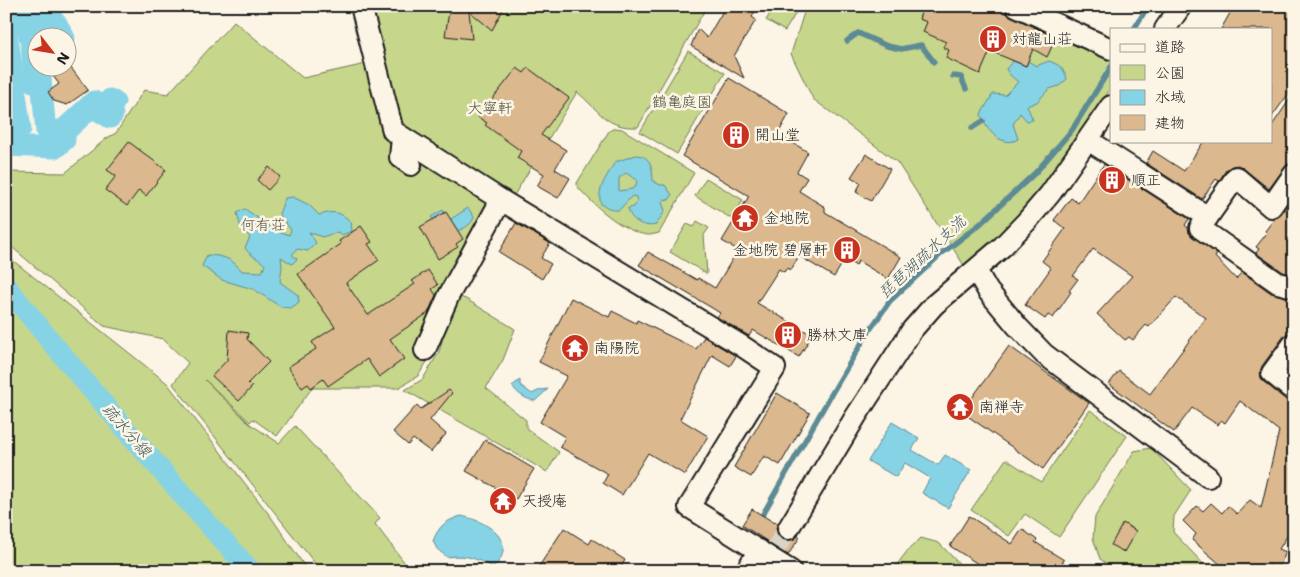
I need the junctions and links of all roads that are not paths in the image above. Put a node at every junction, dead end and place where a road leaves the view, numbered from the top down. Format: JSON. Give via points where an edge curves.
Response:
{"nodes":[{"id":1,"x":361,"y":6,"type":"edge"},
{"id":2,"x":1016,"y":6,"type":"edge"},
{"id":3,"x":1181,"y":6,"type":"edge"},
{"id":4,"x":1166,"y":28,"type":"edge"},
{"id":5,"x":1110,"y":49,"type":"edge"},
{"id":6,"x":1110,"y":107,"type":"edge"},
{"id":7,"x":402,"y":138,"type":"junction"},
{"id":8,"x":1088,"y":140,"type":"junction"},
{"id":9,"x":411,"y":166,"type":"dead end"},
{"id":10,"x":1294,"y":174,"type":"edge"},
{"id":11,"x":501,"y":200,"type":"junction"},
{"id":12,"x":1208,"y":217,"type":"junction"},
{"id":13,"x":976,"y":270,"type":"junction"},
{"id":14,"x":1294,"y":287,"type":"edge"},
{"id":15,"x":1294,"y":343,"type":"edge"},
{"id":16,"x":425,"y":350,"type":"dead end"},
{"id":17,"x":1294,"y":391,"type":"edge"},
{"id":18,"x":1208,"y":477,"type":"dead end"},
{"id":19,"x":788,"y":529,"type":"tunnel mouth"},
{"id":20,"x":768,"y":552,"type":"junction"},
{"id":21,"x":746,"y":571,"type":"edge"},
{"id":22,"x":791,"y":571,"type":"edge"}],
"edges":[{"from":1,"to":7,"type":"street","via":[[392,131]]},
{"from":2,"to":5,"type":"street"},
{"from":3,"to":4,"type":"street"},
{"from":6,"to":8,"type":"street"},
{"from":7,"to":9,"type":"street","via":[[400,157]]},
{"from":7,"to":11,"type":"street"},
{"from":8,"to":12,"type":"street"},
{"from":8,"to":13,"type":"street","via":[[1027,221]]},
{"from":10,"to":12,"type":"street","via":[[1271,207],[1236,177]]},
{"from":11,"to":16,"type":"street","via":[[449,295]]},
{"from":11,"to":20,"type":"street","via":[[776,368],[689,507]]},
{"from":12,"to":14,"type":"street","via":[[1200,228],[1278,283]]},
{"from":13,"to":18,"type":"street","via":[[988,291],[1044,354]]},
{"from":13,"to":19,"type":"street","via":[[934,305],[912,330]]},
{"from":15,"to":17,"type":"street","via":[[1272,372]]},
{"from":20,"to":21,"type":"street"},
{"from":20,"to":22,"type":"street"}]}
